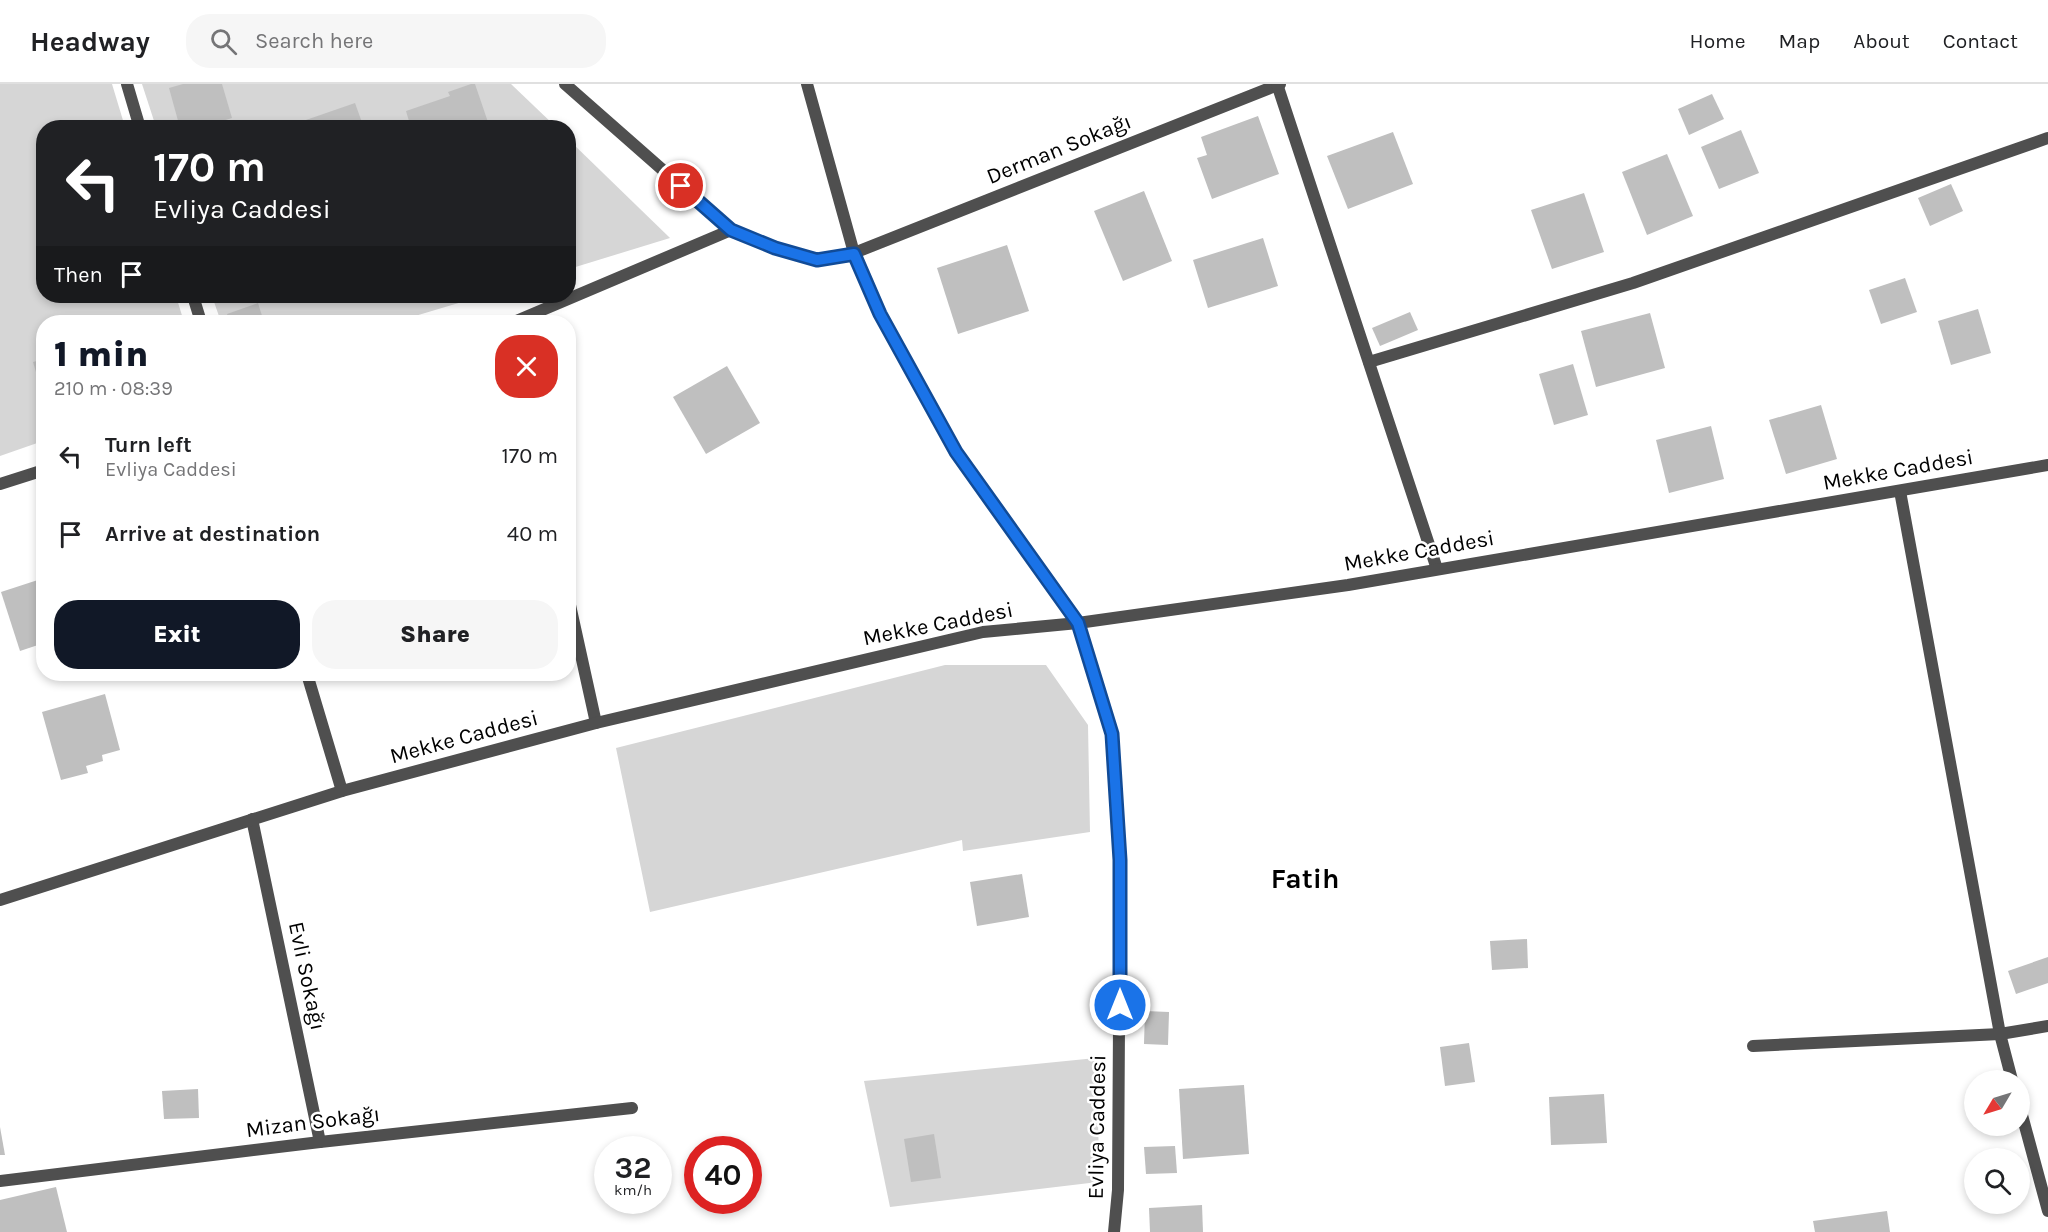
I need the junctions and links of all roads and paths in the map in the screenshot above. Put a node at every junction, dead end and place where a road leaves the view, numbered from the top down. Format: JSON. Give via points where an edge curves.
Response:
{"nodes":[{"id":1,"x":127,"y":84,"type":"edge"},
{"id":2,"x":565,"y":84,"type":"edge"},
{"id":3,"x":807,"y":84,"type":"edge"},
{"id":4,"x":1278,"y":84,"type":"edge"},
{"id":5,"x":138,"y":120,"type":"edge"},
{"id":6,"x":2048,"y":138,"type":"edge"},
{"id":7,"x":731,"y":230,"type":"junction"},
{"id":8,"x":854,"y":254,"type":"junction"},
{"id":9,"x":576,"y":296,"type":"edge"},
{"id":10,"x":559,"y":303,"type":"edge"},
{"id":11,"x":531,"y":315,"type":"edge"},
{"id":12,"x":1369,"y":362,"type":"junction"},
{"id":13,"x":2048,"y":465,"type":"edge"},
{"id":14,"x":36,"y":473,"type":"edge"},
{"id":15,"x":0,"y":484,"type":"edge"},
{"id":16,"x":1900,"y":490,"type":"junction"},
{"id":17,"x":1437,"y":569,"type":"junction"},
{"id":18,"x":1078,"y":623,"type":"junction"},
{"id":19,"x":576,"y":632,"type":"edge"},
{"id":20,"x":309,"y":681,"type":"edge"},
{"id":21,"x":596,"y":723,"type":"junction"},
{"id":22,"x":342,"y":791,"type":"junction"},
{"id":23,"x":252,"y":819,"type":"junction"},
{"id":24,"x":0,"y":900,"type":"edge"},
{"id":25,"x":2048,"y":1026,"type":"edge"},
{"id":26,"x":2000,"y":1034,"type":"junction"},
{"id":27,"x":1753,"y":1046,"type":"dead end"},
{"id":28,"x":2009,"y":1070,"type":"edge"},
{"id":29,"x":632,"y":1108,"type":"dead end"},
{"id":30,"x":2028,"y":1136,"type":"edge"},
{"id":31,"x":320,"y":1142,"type":"junction"},
{"id":32,"x":0,"y":1181,"type":"edge"},
{"id":33,"x":2048,"y":1211,"type":"edge"},
{"id":34,"x":1114,"y":1232,"type":"edge"}],
"edges":[{"from":1,"to":5,"type":"street"},
{"from":2,"to":7,"type":"street"},
{"from":3,"to":8,"type":"street","name":"Evliya Caddesi"},
{"from":4,"to":8,"type":"street","name":"Derman Sokağı"},
{"from":4,"to":12,"type":"street"},
{"from":6,"to":12,"type":"street","via":[[1633,283]]},
{"from":7,"to":8,"type":"street","via":[[817,260]]},
{"from":7,"to":9,"type":"street"},
{"from":8,"to":18,"type":"street","name":"Evliya Caddesi","via":[[880,314],[956,452]]},
{"from":10,"to":11,"type":"street"},
{"from":12,"to":17,"type":"street"},
{"from":13,"to":16,"type":"street","name":"Mekke Caddesi"},
{"from":14,"to":15,"type":"street"},
{"from":16,"to":17,"type":"street","name":"Mekke Caddesi"},
{"from":16,"to":26,"type":"street"},
{"from":17,"to":18,"type":"street","name":"Mekke Caddesi"},
{"from":18,"to":21,"type":"street","name":"Mekke Caddesi","via":[[983,632]]},
{"from":18,"to":34,"type":"street","name":"Evliya Caddesi","via":[[1112,734],[1120,860]]},
{"from":19,"to":21,"type":"street"},
{"from":20,"to":22,"type":"street"},
{"from":21,"to":22,"type":"street","name":"Mekke Caddesi"},
{"from":22,"to":23,"type":"street","name":"Mekke Caddesi"},
{"from":23,"to":24,"type":"street","name":"Mekke Caddesi"},
{"from":23,"to":31,"type":"street","name":"Evli Sokağı"},
{"from":25,"to":26,"type":"street"},
{"from":26,"to":27,"type":"street"},
{"from":26,"to":28,"type":"street"},
{"from":29,"to":31,"type":"street","name":"Mizan Sokağı"},
{"from":30,"to":33,"type":"street"},
{"from":31,"to":32,"type":"street","name":"Mizan Sokağı"}]}
